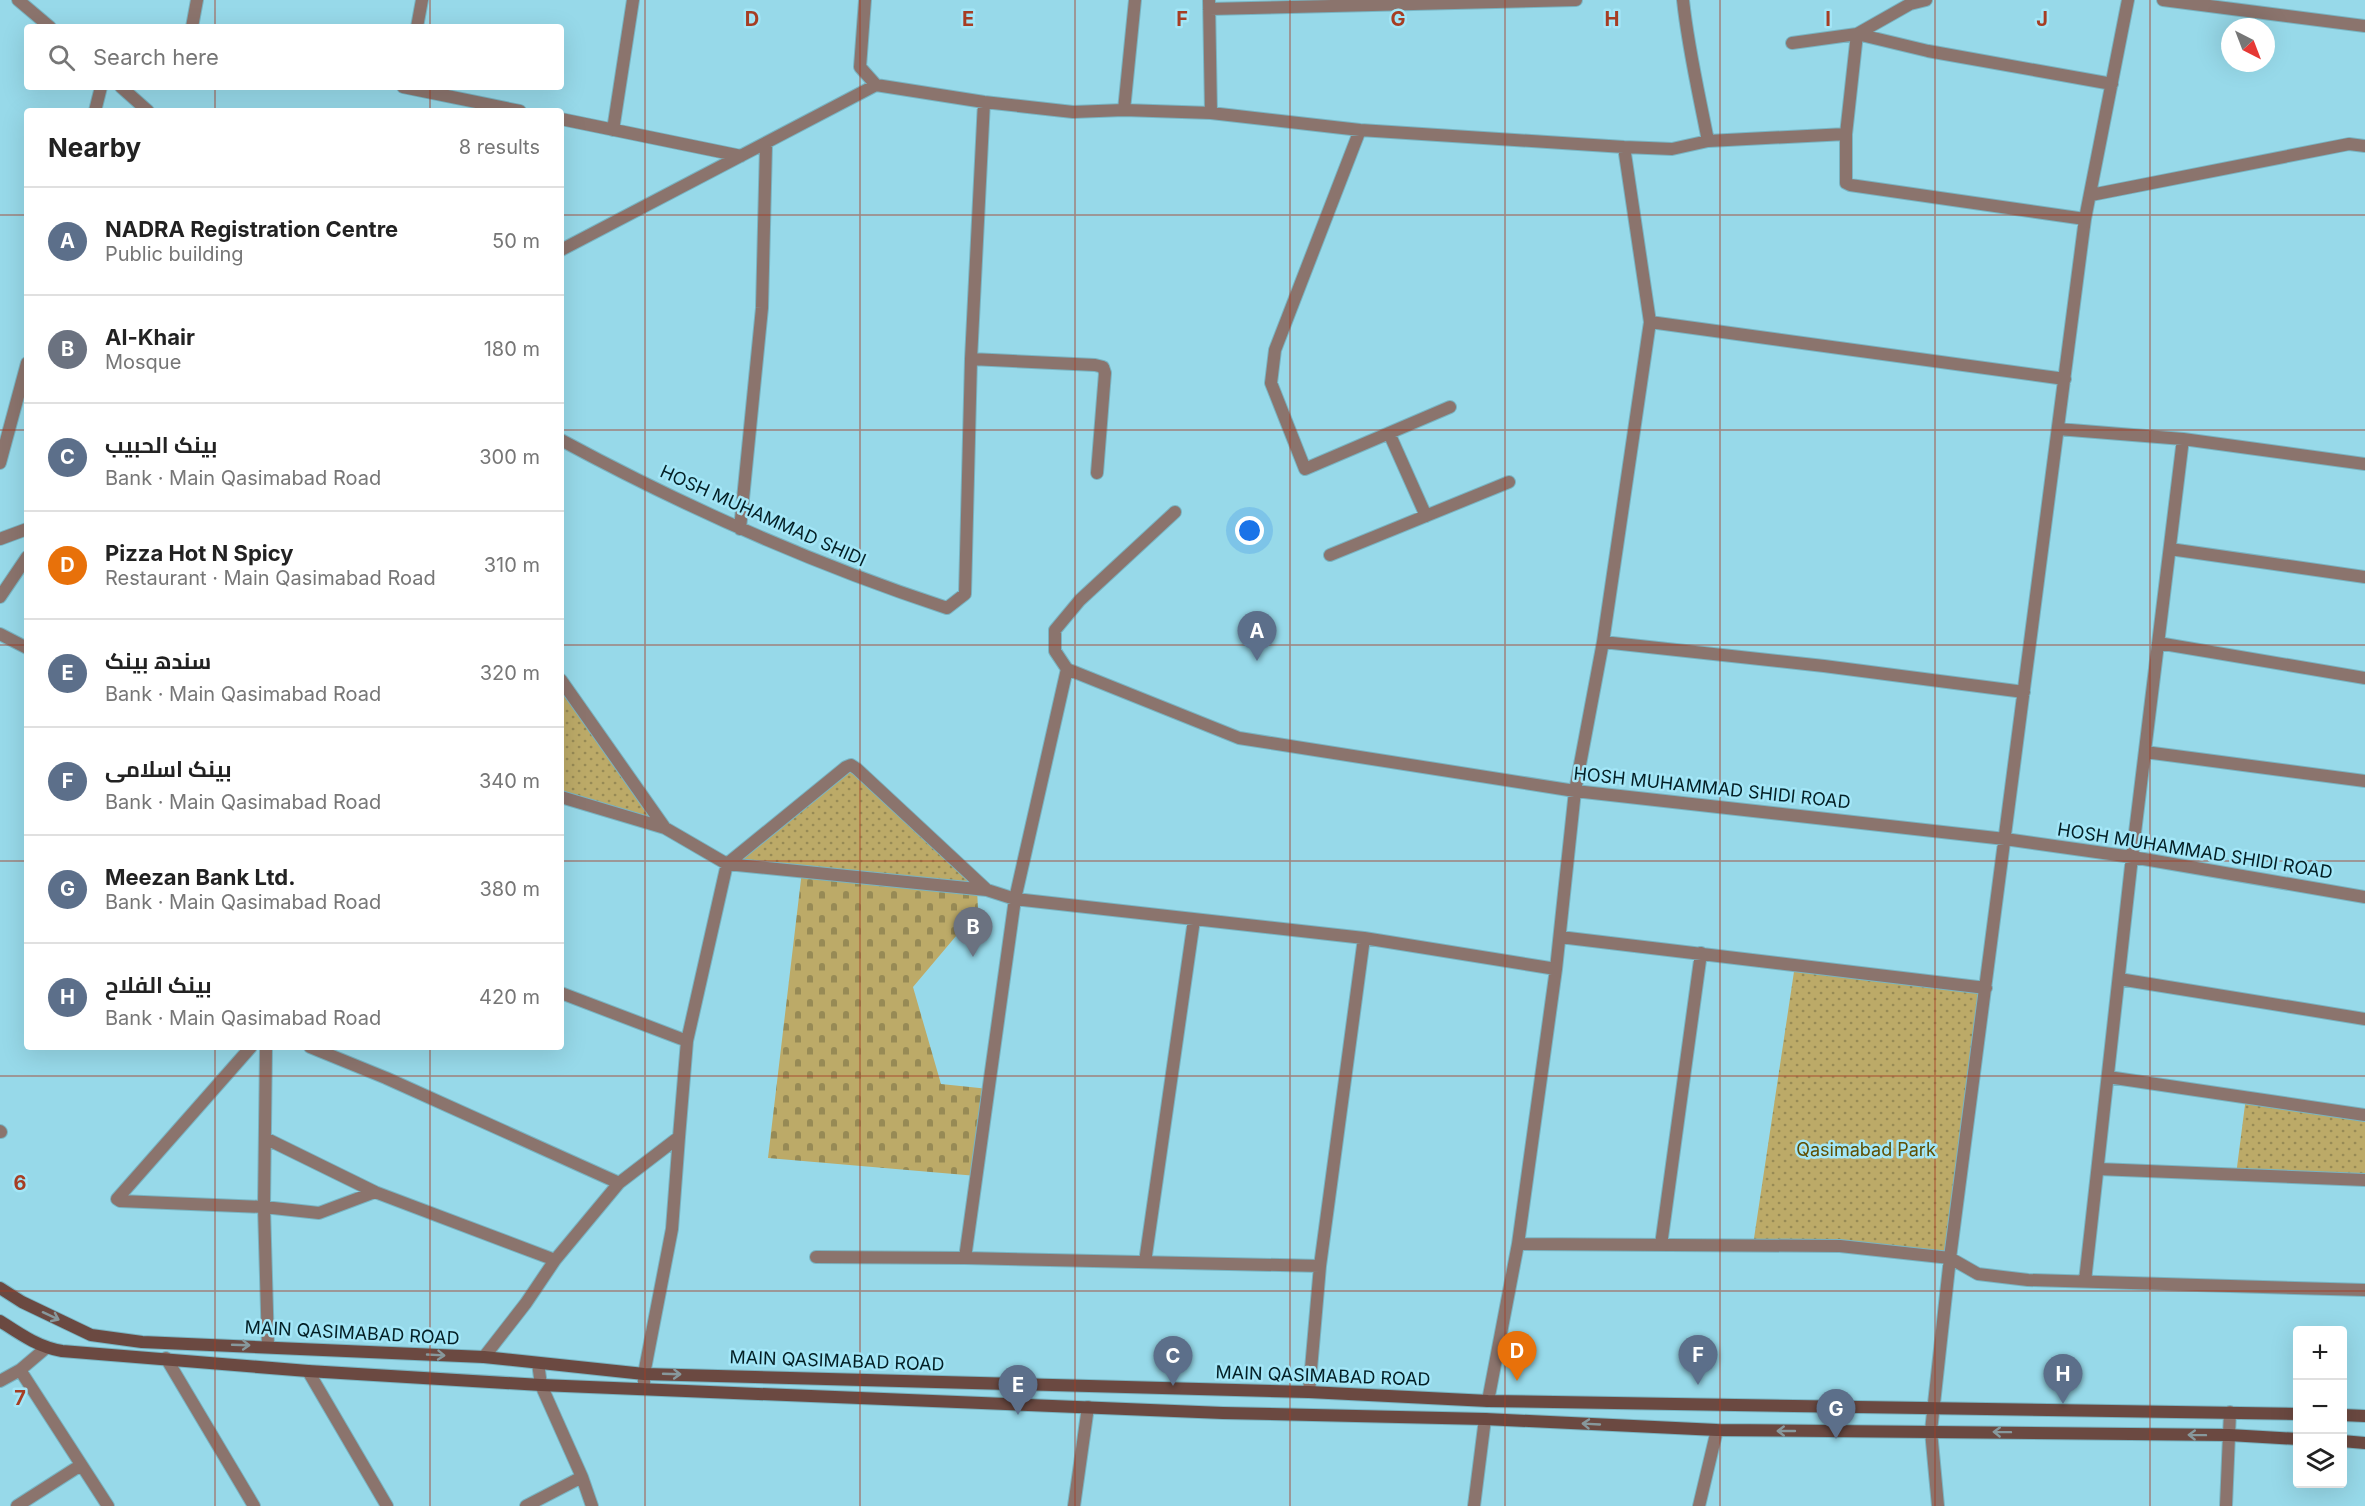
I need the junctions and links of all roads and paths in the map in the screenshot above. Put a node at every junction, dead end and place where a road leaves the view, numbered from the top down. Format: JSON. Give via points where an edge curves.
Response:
{"nodes":[{"id":1,"x":18,"y":0,"type":"edge"},
{"id":2,"x":197,"y":0,"type":"edge"},
{"id":3,"x":422,"y":0,"type":"edge"},
{"id":4,"x":633,"y":0,"type":"edge"},
{"id":5,"x":865,"y":0,"type":"edge"},
{"id":6,"x":1135,"y":0,"type":"edge"},
{"id":7,"x":1576,"y":0,"type":"edge"},
{"id":8,"x":1683,"y":0,"type":"edge"},
{"id":9,"x":1926,"y":0,"type":"edge"},
{"id":10,"x":2128,"y":0,"type":"edge"},
{"id":11,"x":2163,"y":0,"type":"edge"},
{"id":12,"x":1209,"y":4,"type":"edge"},
{"id":13,"x":46,"y":24,"type":"edge"},
{"id":14,"x":193,"y":24,"type":"edge"},
{"id":15,"x":418,"y":24,"type":"edge"},
{"id":16,"x":2365,"y":26,"type":"edge"},
{"id":17,"x":1857,"y":34,"type":"junction"},
{"id":18,"x":1792,"y":43,"type":"dead end"},
{"id":19,"x":2112,"y":84,"type":"junction"},
{"id":20,"x":876,"y":85,"type":"junction"},
{"id":21,"x":100,"y":90,"type":"edge"},
{"id":22,"x":124,"y":90,"type":"edge"},
{"id":23,"x":419,"y":90,"type":"edge"},
{"id":24,"x":984,"y":102,"type":"junction"},
{"id":25,"x":96,"y":108,"type":"edge"},
{"id":26,"x":145,"y":108,"type":"edge"},
{"id":27,"x":506,"y":108,"type":"edge"},
{"id":28,"x":1124,"y":110,"type":"junction"},
{"id":29,"x":1211,"y":113,"type":"junction"},
{"id":30,"x":564,"y":120,"type":"edge"},
{"id":31,"x":1360,"y":129,"type":"junction"},
{"id":32,"x":613,"y":130,"type":"junction"},
{"id":33,"x":1846,"y":134,"type":"junction"},
{"id":34,"x":1708,"y":141,"type":"junction"},
{"id":35,"x":766,"y":145,"type":"junction"},
{"id":36,"x":2365,"y":146,"type":"edge"},
{"id":37,"x":1624,"y":147,"type":"junction"},
{"id":38,"x":741,"y":156,"type":"junction"},
{"id":39,"x":2091,"y":195,"type":"junction"},
{"id":40,"x":2085,"y":219,"type":"junction"},
{"id":41,"x":564,"y":248,"type":"edge"},
{"id":42,"x":1650,"y":322,"type":"junction"},
{"id":43,"x":971,"y":359,"type":"junction"},
{"id":44,"x":24,"y":374,"type":"edge"},
{"id":45,"x":2065,"y":379,"type":"junction"},
{"id":46,"x":1450,"y":407,"type":"dead end"},
{"id":47,"x":2058,"y":429,"type":"junction"},
{"id":48,"x":1389,"y":433,"type":"junction"},
{"id":49,"x":2183,"y":439,"type":"junction"},
{"id":50,"x":564,"y":442,"type":"edge"},
{"id":51,"x":0,"y":463,"type":"edge"},
{"id":52,"x":2365,"y":465,"type":"edge"},
{"id":53,"x":1097,"y":473,"type":"dead end"},
{"id":54,"x":1509,"y":482,"type":"dead end"},
{"id":55,"x":1175,"y":512,"type":"dead end"},
{"id":56,"x":1426,"y":516,"type":"junction"},
{"id":57,"x":740,"y":529,"type":"junction"},
{"id":58,"x":24,"y":530,"type":"edge"},
{"id":59,"x":0,"y":539,"type":"edge"},
{"id":60,"x":2170,"y":549,"type":"junction"},
{"id":61,"x":1330,"y":555,"type":"dead end"},
{"id":62,"x":24,"y":561,"type":"edge"},
{"id":63,"x":2365,"y":577,"type":"edge"},
{"id":64,"x":0,"y":597,"type":"edge"},
{"id":65,"x":0,"y":634,"type":"edge"},
{"id":66,"x":1603,"y":642,"type":"junction"},
{"id":67,"x":2158,"y":643,"type":"junction"},
{"id":68,"x":24,"y":646,"type":"edge"},
{"id":69,"x":1067,"y":669,"type":"junction"},
{"id":70,"x":2365,"y":678,"type":"edge"},
{"id":71,"x":564,"y":684,"type":"edge"},
{"id":72,"x":2024,"y":692,"type":"junction"},
{"id":73,"x":2145,"y":752,"type":"junction"},
{"id":74,"x":2365,"y":781,"type":"edge"},
{"id":75,"x":1575,"y":791,"type":"junction"},
{"id":76,"x":564,"y":798,"type":"edge"},
{"id":77,"x":665,"y":828,"type":"junction"},
{"id":78,"x":2005,"y":839,"type":"junction"},
{"id":79,"x":2132,"y":857,"type":"junction"},
{"id":80,"x":727,"y":864,"type":"junction"},
{"id":81,"x":987,"y":890,"type":"junction"},
{"id":82,"x":2365,"y":897,"type":"edge"},
{"id":83,"x":1015,"y":899,"type":"junction"},
{"id":84,"x":1194,"y":921,"type":"junction"},
{"id":85,"x":1560,"y":937,"type":"junction"},
{"id":86,"x":1364,"y":938,"type":"junction"},
{"id":87,"x":1701,"y":953,"type":"junction"},
{"id":88,"x":1556,"y":969,"type":"junction"},
{"id":89,"x":2118,"y":979,"type":"junction"},
{"id":90,"x":1986,"y":988,"type":"junction"},
{"id":91,"x":564,"y":994,"type":"edge"},
{"id":92,"x":2365,"y":1019,"type":"edge"},
{"id":93,"x":687,"y":1041,"type":"junction"},
{"id":94,"x":248,"y":1050,"type":"edge"},
{"id":95,"x":266,"y":1050,"type":"edge"},
{"id":96,"x":317,"y":1050,"type":"edge"},
{"id":97,"x":2108,"y":1077,"type":"junction"},
{"id":98,"x":2365,"y":1115,"type":"edge"},
{"id":99,"x":679,"y":1137,"type":"junction"},
{"id":100,"x":265,"y":1138,"type":"junction"},
{"id":101,"x":2098,"y":1169,"type":"junction"},
{"id":102,"x":2365,"y":1180,"type":"edge"},
{"id":103,"x":619,"y":1183,"type":"junction"},
{"id":104,"x":375,"y":1192,"type":"junction"},
{"id":105,"x":264,"y":1207,"type":"junction"},
{"id":106,"x":1518,"y":1244,"type":"junction"},
{"id":107,"x":1661,"y":1245,"type":"junction"},
{"id":108,"x":816,"y":1257,"type":"dead end"},
{"id":109,"x":965,"y":1257,"type":"junction"},
{"id":110,"x":1950,"y":1258,"type":"junction"},
{"id":111,"x":555,"y":1260,"type":"junction"},
{"id":112,"x":1145,"y":1262,"type":"junction"},
{"id":113,"x":1320,"y":1266,"type":"junction"},
{"id":114,"x":2085,"y":1281,"type":"junction"},
{"id":115,"x":0,"y":1288,"type":"edge"},
{"id":116,"x":2365,"y":1290,"type":"edge"},
{"id":117,"x":0,"y":1321,"type":"edge"},
{"id":118,"x":268,"y":1346,"type":"junction"},
{"id":119,"x":46,"y":1348,"type":"junction"},
{"id":120,"x":484,"y":1357,"type":"junction"},
{"id":121,"x":166,"y":1358,"type":"junction"},
{"id":122,"x":538,"y":1363,"type":"junction"},
{"id":123,"x":20,"y":1370,"type":"junction"},
{"id":124,"x":308,"y":1371,"type":"junction"},
{"id":125,"x":644,"y":1374,"type":"junction"},
{"id":126,"x":0,"y":1382,"type":"edge"},
{"id":127,"x":541,"y":1385,"type":"junction"},
{"id":128,"x":644,"y":1389,"type":"junction"},
{"id":129,"x":1309,"y":1392,"type":"junction"},
{"id":130,"x":1488,"y":1401,"type":"junction"},
{"id":131,"x":1088,"y":1407,"type":"junction"},
{"id":132,"x":1933,"y":1407,"type":"junction"},
{"id":133,"x":2230,"y":1412,"type":"junction"},
{"id":134,"x":2293,"y":1414,"type":"edge"},
{"id":135,"x":2347,"y":1415,"type":"edge"},
{"id":136,"x":2365,"y":1416,"type":"edge"},
{"id":137,"x":1485,"y":1419,"type":"junction"},
{"id":138,"x":1717,"y":1430,"type":"junction"},
{"id":139,"x":1931,"y":1431,"type":"junction"},
{"id":140,"x":2229,"y":1435,"type":"junction"},
{"id":141,"x":2293,"y":1439,"type":"edge"},
{"id":142,"x":2347,"y":1442,"type":"edge"},
{"id":143,"x":2365,"y":1443,"type":"edge"},
{"id":144,"x":81,"y":1465,"type":"junction"},
{"id":145,"x":582,"y":1477,"type":"junction"},
{"id":146,"x":17,"y":1506,"type":"edge"},
{"id":147,"x":108,"y":1506,"type":"edge"},
{"id":148,"x":254,"y":1506,"type":"edge"},
{"id":149,"x":387,"y":1506,"type":"edge"},
{"id":150,"x":526,"y":1506,"type":"edge"},
{"id":151,"x":592,"y":1506,"type":"edge"},
{"id":152,"x":1074,"y":1506,"type":"edge"},
{"id":153,"x":1474,"y":1506,"type":"edge"},
{"id":154,"x":1699,"y":1506,"type":"edge"},
{"id":155,"x":1938,"y":1506,"type":"edge"},
{"id":156,"x":2226,"y":1506,"type":"edge"}],
"edges":[{"from":1,"to":13,"type":"street"},
{"from":2,"to":14,"type":"street"},
{"from":3,"to":15,"type":"street"},
{"from":4,"to":32,"type":"street"},
{"from":5,"to":20,"type":"street","via":[[860,67]]},
{"from":6,"to":28,"type":"street"},
{"from":7,"to":12,"type":"street"},
{"from":8,"to":34,"type":"street"},
{"from":9,"to":17,"type":"street","via":[[1910,4]]},
{"from":10,"to":19,"type":"street"},
{"from":11,"to":16,"type":"street"},
{"from":12,"to":29,"type":"street"},
{"from":17,"to":18,"type":"street"},
{"from":17,"to":19,"type":"street","via":[[1928,51]]},
{"from":17,"to":33,"type":"street"},
{"from":19,"to":39,"type":"street"},
{"from":20,"to":24,"type":"street"},
{"from":20,"to":35,"type":"street"},
{"from":21,"to":25,"type":"street"},
{"from":22,"to":26,"type":"street"},
{"from":23,"to":27,"type":"street"},
{"from":24,"to":28,"type":"street","via":[[1073,112]]},
{"from":24,"to":43,"type":"street"},
{"from":28,"to":29,"type":"street"},
{"from":29,"to":31,"type":"street"},
{"from":30,"to":32,"type":"street"},
{"from":31,"to":37,"type":"street"},
{"from":31,"to":48,"type":"street","via":[[1275,350],[1271,383],[1305,469]]},
{"from":32,"to":38,"type":"street"},
{"from":33,"to":34,"type":"street"},
{"from":33,"to":40,"type":"street","via":[[1846,183],[1850,185]]},
{"from":34,"to":37,"type":"street","via":[[1672,149]]},
{"from":35,"to":38,"type":"street"},
{"from":35,"to":57,"type":"street","via":[[762,308]]},
{"from":36,"to":39,"type":"street","via":[[2349,144]]},
{"from":37,"to":42,"type":"street"},
{"from":38,"to":41,"type":"street"},
{"from":39,"to":40,"type":"street"},
{"from":40,"to":45,"type":"street"},
{"from":42,"to":45,"type":"street"},
{"from":42,"to":66,"type":"street"},
{"from":43,"to":53,"type":"street","via":[[1103,367]]},
{"from":43,"to":57,"type":"street","name":"HOSH MUHAMMAD SHIDI","via":[[965,594],[956,603],[947,608],[876,585]]},
{"from":44,"to":51,"type":"street"},
{"from":45,"to":47,"type":"street"},
{"from":46,"to":48,"type":"street"},
{"from":47,"to":49,"type":"street"},
{"from":47,"to":72,"type":"street"},
{"from":48,"to":56,"type":"street"},
{"from":49,"to":52,"type":"street"},
{"from":49,"to":60,"type":"street"},
{"from":50,"to":57,"type":"street","name":"HOSH MUHAMMAD SHIDI"},
{"from":54,"to":56,"type":"street"},
{"from":55,"to":69,"type":"street","via":[[1080,600],[1055,630],[1055,651]]},
{"from":56,"to":61,"type":"street"},
{"from":58,"to":59,"type":"street"},
{"from":60,"to":63,"type":"street"},
{"from":60,"to":67,"type":"street"},
{"from":62,"to":64,"type":"street"},
{"from":65,"to":68,"type":"street"},
{"from":66,"to":72,"type":"street"},
{"from":66,"to":75,"type":"street"},
{"from":67,"to":70,"type":"street"},
{"from":67,"to":73,"type":"street"},
{"from":69,"to":75,"type":"street","name":"HOSH MUHAMMAD SHIDI ROAD","via":[[1239,738]]},
{"from":69,"to":83,"type":"street"},
{"from":71,"to":77,"type":"street"},
{"from":72,"to":78,"type":"street"},
{"from":73,"to":74,"type":"street"},
{"from":73,"to":79,"type":"street"},
{"from":75,"to":78,"type":"street","name":"HOSH MUHAMMAD SHIDI ROAD"},
{"from":75,"to":85,"type":"street"},
{"from":76,"to":77,"type":"street"},
{"from":77,"to":80,"type":"street"},
{"from":78,"to":79,"type":"street","name":"HOSH MUHAMMAD SHIDI ROAD"},
{"from":78,"to":90,"type":"street"},
{"from":79,"to":82,"type":"street","name":"HOSH MUHAMMAD SHIDI ROAD"},
{"from":79,"to":89,"type":"street"},
{"from":80,"to":81,"type":"street"},
{"from":80,"to":81,"type":"street","via":[[851,765]]},
{"from":80,"to":93,"type":"street"},
{"from":81,"to":83,"type":"street"},
{"from":83,"to":84,"type":"street"},
{"from":83,"to":109,"type":"street"},
{"from":84,"to":86,"type":"street"},
{"from":84,"to":112,"type":"street"},
{"from":85,"to":87,"type":"street"},
{"from":85,"to":88,"type":"street"},
{"from":86,"to":88,"type":"street"},
{"from":86,"to":113,"type":"street"},
{"from":87,"to":90,"type":"street"},
{"from":87,"to":107,"type":"street"},
{"from":88,"to":106,"type":"street"},
{"from":89,"to":92,"type":"street"},
{"from":89,"to":97,"type":"street"},
{"from":90,"to":110,"type":"street"},
{"from":91,"to":93,"type":"street"},
{"from":93,"to":99,"type":"street"},
{"from":94,"to":105,"type":"street","via":[[117,1198]]},
{"from":95,"to":100,"type":"street"},
{"from":96,"to":103,"type":"street"},
{"from":97,"to":98,"type":"street"},
{"from":97,"to":101,"type":"street"},
{"from":99,"to":103,"type":"street"},
{"from":99,"to":125,"type":"street","via":[[672,1229]]},
{"from":100,"to":104,"type":"street"},
{"from":100,"to":105,"type":"street"},
{"from":101,"to":102,"type":"street"},
{"from":101,"to":114,"type":"street"},
{"from":103,"to":111,"type":"street"},
{"from":104,"to":105,"type":"street","via":[[319,1213]]},
{"from":104,"to":111,"type":"street"},
{"from":105,"to":118,"type":"street"},
{"from":106,"to":107,"type":"street"},
{"from":106,"to":130,"type":"street"},
{"from":107,"to":110,"type":"street","via":[[1840,1246]]},
{"from":108,"to":109,"type":"street"},
{"from":109,"to":112,"type":"street"},
{"from":110,"to":114,"type":"street","via":[[1978,1274]]},
{"from":110,"to":132,"type":"street"},
{"from":111,"to":120,"type":"street"},
{"from":112,"to":113,"type":"street"},
{"from":113,"to":129,"type":"street"},
{"from":114,"to":116,"type":"street"},
{"from":115,"to":118,"type":"main road","name":"MAIN QASIMABAD ROAD","one_way":true,"via":[[90,1335],[142,1342]]},
{"from":117,"to":119,"type":"main road","name":"MAIN QASIMABAD ROAD"},
{"from":118,"to":120,"type":"main road","name":"MAIN QASIMABAD ROAD","one_way":true},
{"from":119,"to":121,"type":"main road","name":"MAIN QASIMABAD ROAD"},
{"from":119,"to":123,"type":"street"},
{"from":120,"to":122,"type":"main road","name":"MAIN QASIMABAD ROAD"},
{"from":121,"to":124,"type":"main road","name":"MAIN QASIMABAD ROAD"},
{"from":121,"to":148,"type":"street"},
{"from":122,"to":125,"type":"main road","name":"MAIN QASIMABAD ROAD"},
{"from":122,"to":127,"type":"street"},
{"from":123,"to":126,"type":"street"},
{"from":123,"to":144,"type":"street"},
{"from":124,"to":127,"type":"main road","name":"MAIN QASIMABAD ROAD"},
{"from":124,"to":149,"type":"street"},
{"from":125,"to":128,"type":"street"},
{"from":125,"to":129,"type":"main road","name":"MAIN QASIMABAD ROAD","one_way":true},
{"from":127,"to":128,"type":"main road","name":"MAIN QASIMABAD ROAD"},
{"from":127,"to":145,"type":"street"},
{"from":128,"to":131,"type":"main road","name":"MAIN QASIMABAD ROAD"},
{"from":129,"to":130,"type":"main road","name":"MAIN QASIMABAD ROAD"},
{"from":130,"to":132,"type":"main road","name":"MAIN QASIMABAD ROAD"},
{"from":131,"to":137,"type":"main road","name":"MAIN QASIMABAD ROAD"},
{"from":131,"to":152,"type":"street"},
{"from":132,"to":133,"type":"main road","name":"MAIN QASIMABAD ROAD"},
{"from":132,"to":139,"type":"street"},
{"from":133,"to":134,"type":"main road","name":"MAIN QASIMABAD ROAD"},
{"from":133,"to":140,"type":"street"},
{"from":135,"to":136,"type":"main road"},
{"from":138,"to":137,"type":"main road","name":"MAIN QASIMABAD ROAD","one_way":true},
{"from":137,"to":153,"type":"street"},
{"from":139,"to":138,"type":"main road","name":"MAIN QASIMABAD ROAD","one_way":true},
{"from":138,"to":154,"type":"street"},
{"from":140,"to":139,"type":"main road","name":"MAIN QASIMABAD ROAD","one_way":true},
{"from":139,"to":155,"type":"street"},
{"from":140,"to":141,"type":"main road","name":"MAIN QASIMABAD ROAD"},
{"from":140,"to":156,"type":"street"},
{"from":142,"to":143,"type":"main road"},
{"from":144,"to":146,"type":"street"},
{"from":144,"to":147,"type":"street"},
{"from":145,"to":150,"type":"street"},
{"from":145,"to":151,"type":"street"}]}
